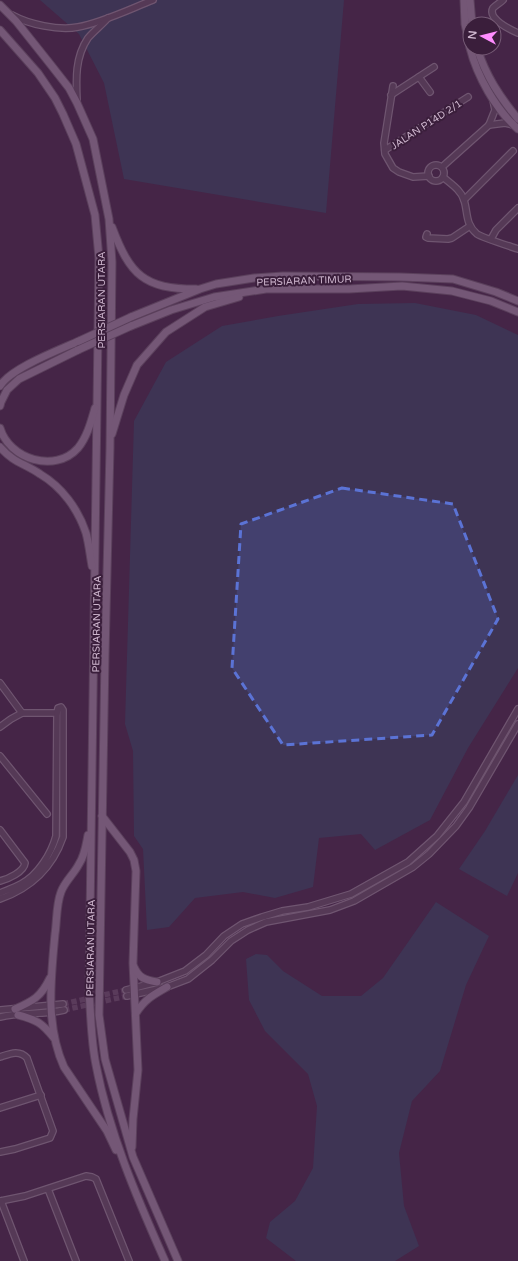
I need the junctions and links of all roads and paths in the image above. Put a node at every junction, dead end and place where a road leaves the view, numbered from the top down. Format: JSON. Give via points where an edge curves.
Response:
{"nodes":[{"id":1,"x":153,"y":0,"type":"edge"},
{"id":2,"x":464,"y":0,"type":"edge"},
{"id":3,"x":470,"y":0,"type":"edge"},
{"id":4,"x":503,"y":0,"type":"edge"},
{"id":5,"x":0,"y":5,"type":"edge"},
{"id":6,"x":9,"y":13,"type":"junction"},
{"id":7,"x":465,"y":16,"type":"edge"},
{"id":8,"x":471,"y":16,"type":"edge"},
{"id":9,"x":110,"y":17,"type":"junction"},
{"id":10,"x":0,"y":30,"type":"edge"},
{"id":11,"x":518,"y":33,"type":"edge"},
{"id":12,"x":473,"y":56,"type":"edge"},
{"id":13,"x":480,"y":56,"type":"edge"},
{"id":14,"x":434,"y":67,"type":"dead end"},
{"id":15,"x":419,"y":77,"type":"junction"},
{"id":16,"x":393,"y":86,"type":"dead end"},
{"id":17,"x":430,"y":92,"type":"dead end"},
{"id":18,"x":391,"y":95,"type":"junction"},
{"id":19,"x":468,"y":97,"type":"dead end"},
{"id":20,"x":493,"y":97,"type":"junction"},
{"id":21,"x":77,"y":103,"type":"junction"},
{"id":22,"x":518,"y":119,"type":"edge"},
{"id":23,"x":489,"y":125,"type":"junction"},
{"id":24,"x":516,"y":127,"type":"edge"},
{"id":25,"x":385,"y":150,"type":"junction"},
{"id":26,"x":513,"y":151,"type":"dead end"},
{"id":27,"x":442,"y":167,"type":"junction"},
{"id":28,"x":429,"y":176,"type":"junction"},
{"id":29,"x":443,"y":177,"type":"junction"},
{"id":30,"x":464,"y":200,"type":"junction"},
{"id":31,"x":518,"y":208,"type":"edge"},
{"id":32,"x":110,"y":219,"type":"junction"},
{"id":33,"x":470,"y":226,"type":"junction"},
{"id":34,"x":427,"y":234,"type":"dead end"},
{"id":35,"x":491,"y":239,"type":"junction"},
{"id":36,"x":518,"y":249,"type":"edge"},
{"id":37,"x":200,"y":289,"type":"junction"},
{"id":38,"x":266,"y":289,"type":"junction"},
{"id":39,"x":518,"y":301,"type":"edge"},
{"id":40,"x":518,"y":312,"type":"edge"},
{"id":41,"x":0,"y":386,"type":"edge"},
{"id":42,"x":98,"y":395,"type":"junction"},
{"id":43,"x":0,"y":406,"type":"edge"},
{"id":44,"x":0,"y":428,"type":"edge"},
{"id":45,"x":0,"y":447,"type":"edge"},
{"id":46,"x":110,"y":448,"type":"junction"},
{"id":47,"x":95,"y":580,"type":"junction"},
{"id":48,"x":0,"y":683,"type":"edge"},
{"id":49,"x":518,"y":709,"type":"edge"},
{"id":50,"x":22,"y":713,"type":"junction"},
{"id":51,"x":57,"y":713,"type":"junction"},
{"id":52,"x":518,"y":724,"type":"edge"},
{"id":53,"x":0,"y":728,"type":"edge"},
{"id":54,"x":0,"y":756,"type":"edge"},
{"id":55,"x":47,"y":814,"type":"dead end"},
{"id":56,"x":102,"y":816,"type":"junction"},
{"id":57,"x":91,"y":820,"type":"junction"},
{"id":58,"x":0,"y":830,"type":"edge"},
{"id":59,"x":0,"y":881,"type":"edge"},
{"id":60,"x":0,"y":892,"type":"edge"},
{"id":61,"x":0,"y":898,"type":"edge"},
{"id":62,"x":133,"y":963,"type":"junction"},
{"id":63,"x":51,"y":975,"type":"junction"},
{"id":64,"x":157,"y":982,"type":"junction"},
{"id":65,"x":167,"y":987,"type":"junction"},
{"id":66,"x":126,"y":990,"type":"tunnel mouth"},
{"id":67,"x":132,"y":993,"type":"junction"},
{"id":68,"x":62,"y":1004,"type":"tunnel mouth"},
{"id":69,"x":0,"y":1010,"type":"edge"},
{"id":70,"x":51,"y":1010,"type":"junction"},
{"id":71,"x":64,"y":1010,"type":"tunnel mouth"},
{"id":72,"x":17,"y":1012,"type":"junction"},
{"id":73,"x":136,"y":1014,"type":"junction"},
{"id":74,"x":0,"y":1017,"type":"edge"},
{"id":75,"x":55,"y":1040,"type":"junction"},
{"id":76,"x":0,"y":1058,"type":"edge"},
{"id":77,"x":41,"y":1095,"type":"junction"},
{"id":78,"x":0,"y":1108,"type":"edge"},
{"id":79,"x":0,"y":1152,"type":"edge"},
{"id":80,"x":133,"y":1157,"type":"junction"},
{"id":81,"x":133,"y":1188,"type":"junction"},
{"id":82,"x":48,"y":1189,"type":"junction"},
{"id":83,"x":1,"y":1201,"type":"edge"},
{"id":84,"x":24,"y":1261,"type":"edge"},
{"id":85,"x":76,"y":1261,"type":"edge"},
{"id":86,"x":129,"y":1261,"type":"edge"},
{"id":87,"x":165,"y":1261,"type":"edge"},
{"id":88,"x":178,"y":1261,"type":"edge"}],
"edges":[{"from":1,"to":9,"type":"street"},
{"from":2,"to":7,"type":"main road"},
{"from":3,"to":8,"type":"main road"},
{"from":4,"to":11,"type":"street","via":[[493,9],[494,18]]},
{"from":5,"to":6,"type":"main road","name":"PERSIARAN UTARA"},
{"from":6,"to":9,"type":"street","via":[[31,22],[69,28]]},
{"from":6,"to":21,"type":"main road","name":"PERSIARAN UTARA","via":[[64,82]]},
{"from":9,"to":21,"type":"street","via":[[89,38],[78,58]]},
{"from":10,"to":42,"type":"main road","name":"PERSIARAN UTARA","via":[[38,73],[55,98],[76,144],[96,215],[99,258]]},
{"from":12,"to":20,"type":"main road","via":[[483,82]]},
{"from":13,"to":22,"type":"main road","via":[[489,79]]},
{"from":14,"to":15,"type":"street"},
{"from":15,"to":17,"type":"street"},
{"from":15,"to":18,"type":"street"},
{"from":16,"to":18,"type":"street"},
{"from":18,"to":25,"type":"street"},
{"from":19,"to":25,"type":"street","name":"JALAN P14D 2/1"},
{"from":20,"to":23,"type":"street","via":[[495,110]]},
{"from":20,"to":24,"type":"main road"},
{"from":21,"to":32,"type":"main road","name":"PERSIARAN UTARA","via":[[93,139]]},
{"from":23,"to":24,"type":"street","via":[[505,122]]},
{"from":23,"to":27,"type":"street"},
{"from":25,"to":28,"type":"street","via":[[393,168],[399,172],[413,177]]},
{"from":26,"to":30,"type":"street"},
{"from":27,"to":28,"type":"street","via":[[432,166],[428,171]]},
{"from":27,"to":29,"type":"street"},
{"from":28,"to":29,"type":"street","via":[[434,181]]},
{"from":29,"to":30,"type":"street","via":[[459,191]]},
{"from":30,"to":33,"type":"street"},
{"from":31,"to":35,"type":"street","via":[[496,230]]},
{"from":32,"to":37,"type":"main road","via":[[127,262],[146,280],[166,287]]},
{"from":32,"to":46,"type":"main road","name":"PERSIARAN UTARA"},
{"from":33,"to":34,"type":"street","via":[[448,239],[428,238]]},
{"from":33,"to":35,"type":"street","via":[[478,234]]},
{"from":35,"to":36,"type":"street"},
{"from":37,"to":39,"type":"main road","name":"PERSIARAN TIMUR","via":[[254,278],[283,276],[400,277],[452,279]]},
{"from":37,"to":41,"type":"main road","name":"PERSIARAN TIMUR","bridge":true,"via":[[131,316],[17,370]]},
{"from":38,"to":40,"type":"main road","name":"PERSIARAN TIMUR","via":[[409,287],[452,291],[491,301]]},
{"from":38,"to":43,"type":"main road","name":"PERSIARAN TIMUR","bridge":true,"via":[[214,297],[131,326],[19,379],[7,390]]},
{"from":38,"to":46,"type":"main road","via":[[205,307],[166,332],[137,365],[116,419]]},
{"from":42,"to":44,"type":"main road","via":[[89,429],[83,440],[77,449],[59,459],[40,461],[23,456],[8,443]]},
{"from":42,"to":47,"type":"main road","name":"PERSIARAN UTARA"},
{"from":45,"to":47,"type":"main road","via":[[16,462],[32,468],[65,495],[86,534]]},
{"from":46,"to":56,"type":"main road","name":"PERSIARAN UTARA"},
{"from":47,"to":57,"type":"main road","name":"PERSIARAN UTARA"},
{"from":48,"to":50,"type":"street"},
{"from":49,"to":64,"type":"street","via":[[464,802],[437,836],[408,862],[351,894],[242,924],[224,936],[206,955],[185,971]]},
{"from":50,"to":51,"type":"street"},
{"from":50,"to":53,"type":"street"},
{"from":51,"to":60,"type":"street","via":[[56,836],[46,858],[34,874],[21,884]]},
{"from":51,"to":61,"type":"street","via":[[58,708],[63,708],[63,837],[55,856],[38,877],[24,888]]},
{"from":52,"to":65,"type":"street","via":[[456,826],[413,867],[354,901],[330,910],[266,922],[248,930],[231,941],[188,979]]},
{"from":54,"to":55,"type":"street"},
{"from":56,"to":62,"type":"main road","via":[[134,860],[136,871]]},
{"from":56,"to":80,"type":"main road","name":"PERSIARAN UTARA","via":[[99,1015],[105,1059]]},
{"from":57,"to":63,"type":"main road","via":[[80,864],[66,882],[59,900]]},
{"from":57,"to":81,"type":"main road","name":"PERSIARAN UTARA","via":[[89,992],[95,1064],[103,1100]]},
{"from":58,"to":59,"type":"street","via":[[25,863],[22,869]]},
{"from":62,"to":64,"type":"main road","via":[[141,978]]},
{"from":62,"to":67,"type":"main road"},
{"from":63,"to":70,"type":"main road"},
{"from":63,"to":72,"type":"main road","via":[[39,996]]},
{"from":64,"to":67,"type":"street"},
{"from":65,"to":67,"type":"street"},
{"from":65,"to":73,"type":"main road","via":[[149,997]]},
{"from":66,"to":67,"type":"street"},
{"from":67,"to":73,"type":"main road"},
{"from":68,"to":70,"type":"street"},
{"from":69,"to":72,"type":"street"},
{"from":70,"to":71,"type":"street"},
{"from":70,"to":72,"type":"street"},
{"from":70,"to":75,"type":"main road"},
{"from":72,"to":74,"type":"street"},
{"from":72,"to":75,"type":"main road","via":[[34,1019],[46,1028]]},
{"from":73,"to":80,"type":"main road","via":[[138,1070],[132,1127]]},
{"from":75,"to":81,"type":"main road","via":[[64,1067],[107,1131]]},
{"from":76,"to":77,"type":"street","via":[[16,1053],[24,1055]]},
{"from":77,"to":78,"type":"street"},
{"from":77,"to":79,"type":"street","via":[[53,1131],[50,1138],[16,1150]]},
{"from":80,"to":88,"type":"main road","name":"PERSIARAN UTARA"},
{"from":81,"to":87,"type":"main road","name":"PERSIARAN UTARA"},
{"from":82,"to":83,"type":"street"},
{"from":82,"to":85,"type":"street"},
{"from":82,"to":86,"type":"street","via":[[86,1176],[96,1179]]},
{"from":83,"to":84,"type":"street"}]}
